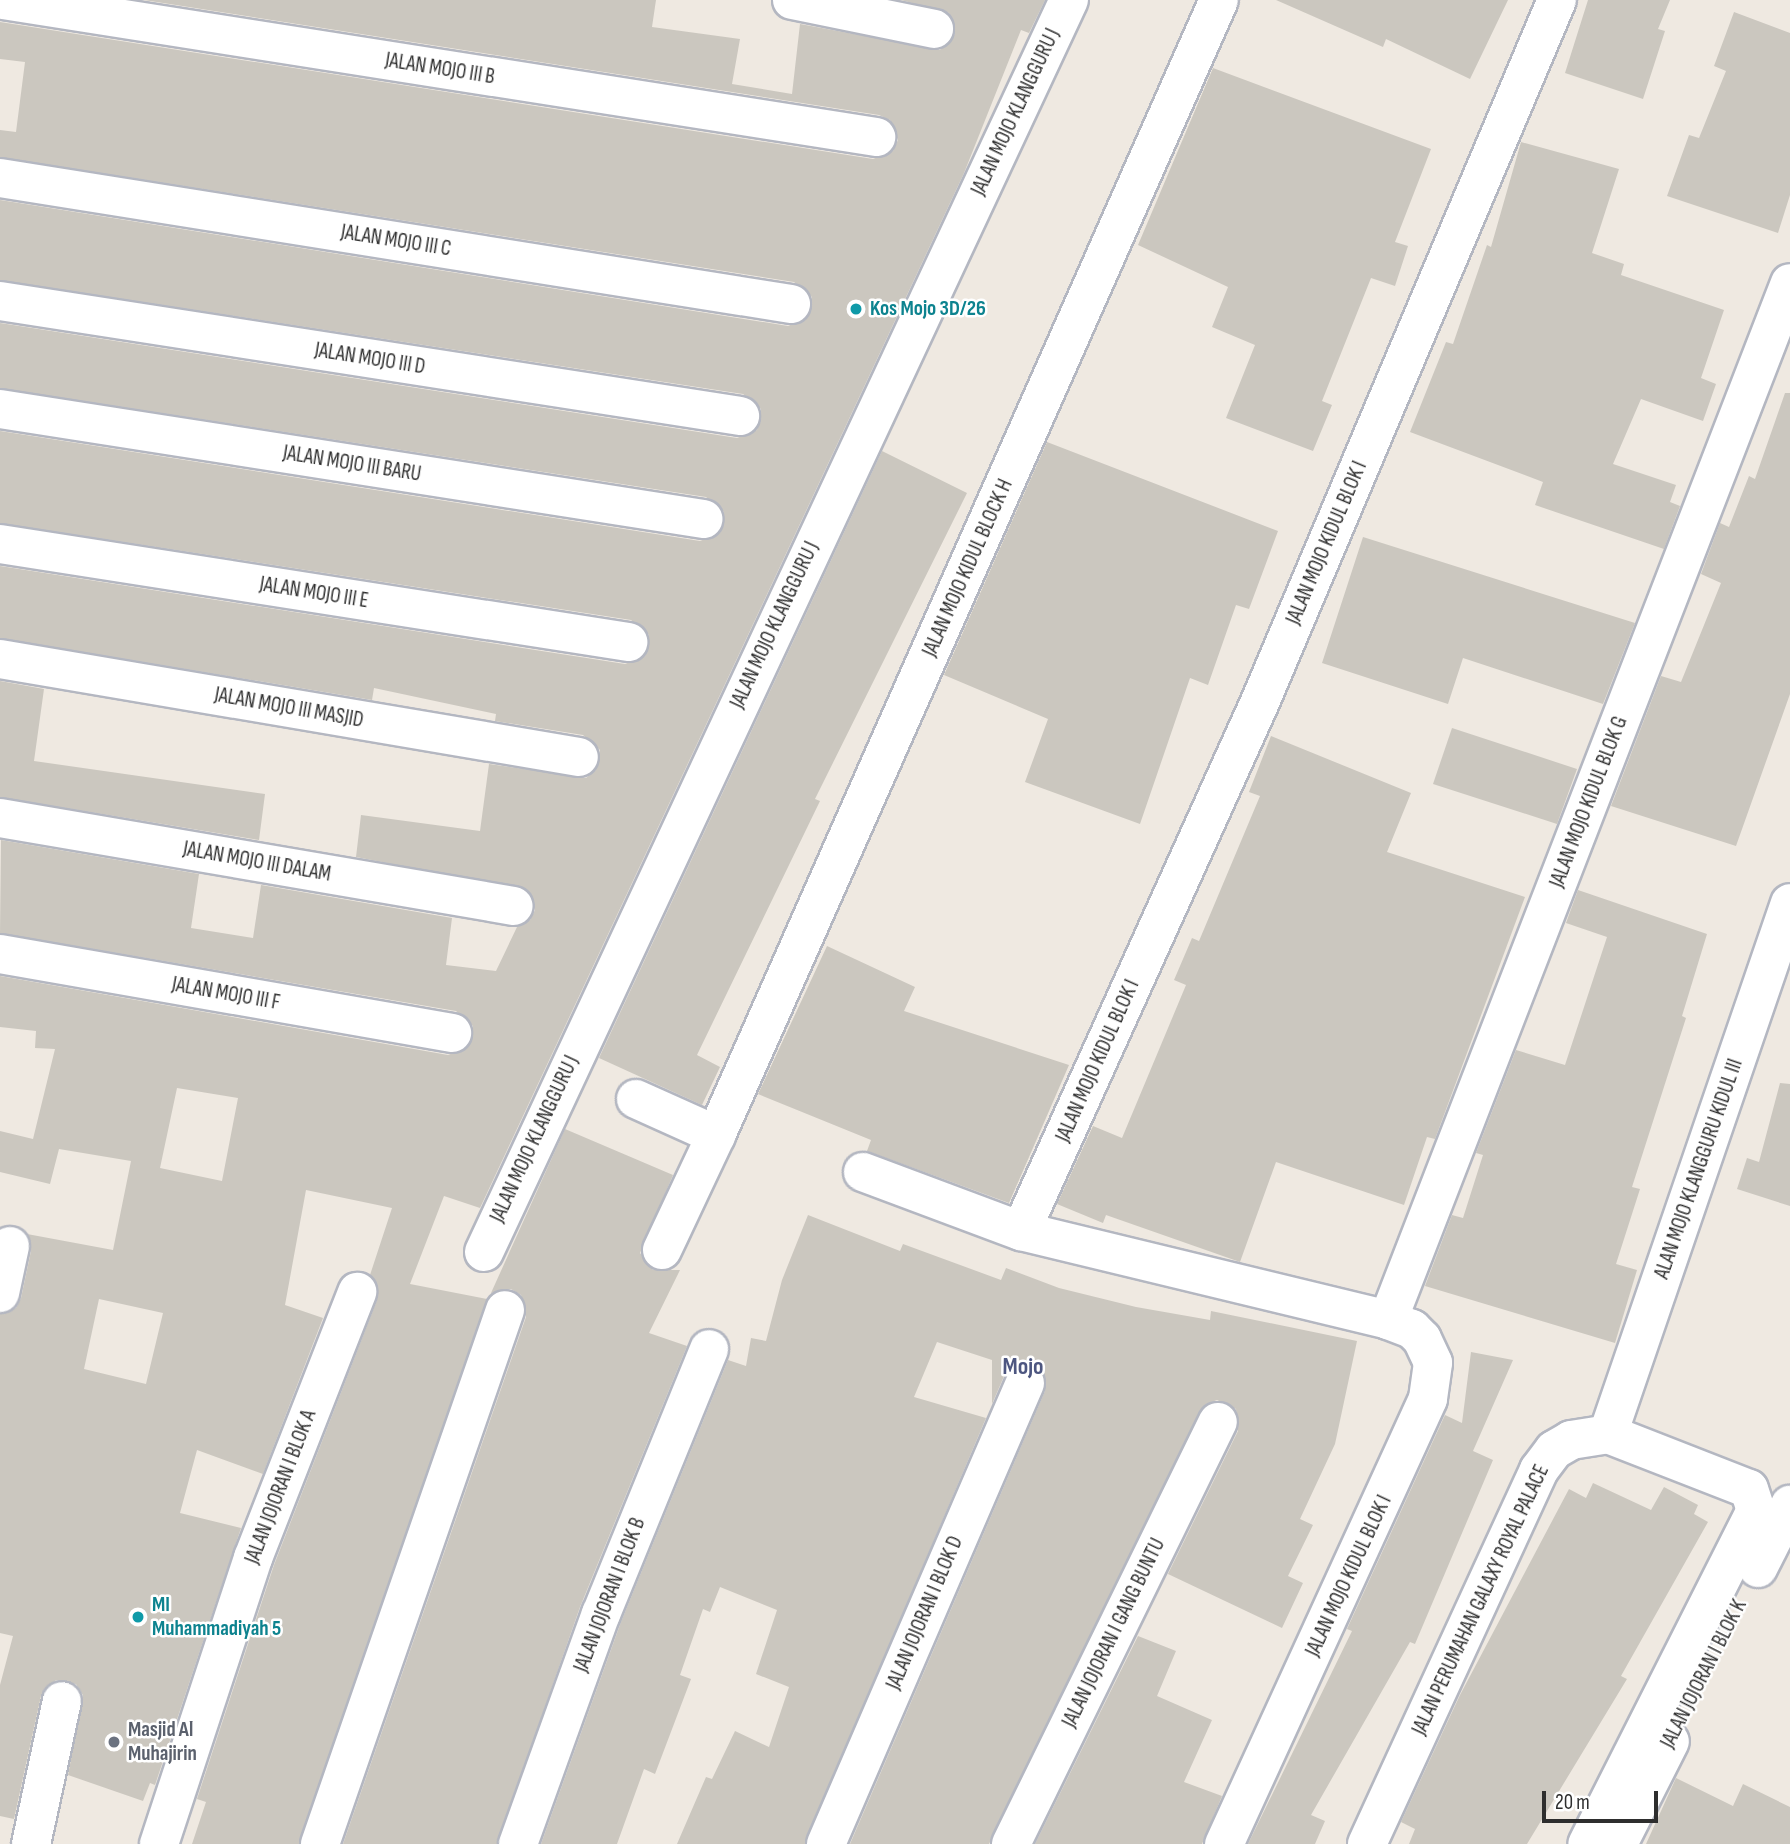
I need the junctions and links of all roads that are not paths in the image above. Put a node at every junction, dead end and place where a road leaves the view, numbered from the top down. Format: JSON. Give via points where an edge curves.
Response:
{"nodes":[{"id":1,"x":4,"y":0,"type":"edge"},
{"id":2,"x":792,"y":0,"type":"edge"},
{"id":3,"x":1069,"y":0,"type":"edge"},
{"id":4,"x":1219,"y":0,"type":"edge"},
{"id":5,"x":1557,"y":0,"type":"edge"},
{"id":6,"x":934,"y":29,"type":"dead end"},
{"id":7,"x":876,"y":137,"type":"dead end"},
{"id":8,"x":0,"y":178,"type":"edge"},
{"id":9,"x":1790,"y":283,"type":"edge"},
{"id":10,"x":0,"y":301,"type":"edge"},
{"id":11,"x":791,"y":304,"type":"dead end"},
{"id":12,"x":0,"y":409,"type":"edge"},
{"id":13,"x":740,"y":416,"type":"dead end"},
{"id":14,"x":703,"y":519,"type":"dead end"},
{"id":15,"x":0,"y":544,"type":"edge"},
{"id":16,"x":628,"y":642,"type":"dead end"},
{"id":17,"x":0,"y":659,"type":"edge"},
{"id":18,"x":579,"y":757,"type":"dead end"},
{"id":19,"x":0,"y":818,"type":"edge"},
{"id":20,"x":1790,"y":903,"type":"edge"},
{"id":21,"x":514,"y":906,"type":"dead end"},
{"id":22,"x":0,"y":954,"type":"edge"},
{"id":23,"x":452,"y":1033,"type":"dead end"},
{"id":24,"x":636,"y":1099,"type":"dead end"},
{"id":25,"x":716,"y":1135,"type":"junction"},
{"id":26,"x":863,"y":1172,"type":"dead end"},
{"id":27,"x":1021,"y":1231,"type":"junction"},
{"id":28,"x":10,"y":1246,"type":"dead end"},
{"id":29,"x":662,"y":1250,"type":"dead end"},
{"id":30,"x":484,"y":1252,"type":"dead end"},
{"id":31,"x":357,"y":1292,"type":"dead end"},
{"id":32,"x":0,"y":1293,"type":"edge"},
{"id":33,"x":505,"y":1310,"type":"dead end"},
{"id":34,"x":1388,"y":1320,"type":"junction"},
{"id":35,"x":709,"y":1349,"type":"dead end"},
{"id":36,"x":1025,"y":1383,"type":"dead end"},
{"id":37,"x":1218,"y":1422,"type":"dead end"},
{"id":38,"x":1608,"y":1434,"type":"junction"},
{"id":39,"x":1790,"y":1505,"type":"edge"},
{"id":40,"x":62,"y":1701,"type":"dead end"},
{"id":41,"x":0,"y":1841,"type":"edge"},
{"id":42,"x":12,"y":1844,"type":"edge"},
{"id":43,"x":31,"y":1844,"type":"edge"},
{"id":44,"x":159,"y":1844,"type":"edge"},
{"id":45,"x":320,"y":1844,"type":"edge"},
{"id":46,"x":518,"y":1844,"type":"edge"},
{"id":47,"x":826,"y":1844,"type":"edge"},
{"id":48,"x":1011,"y":1844,"type":"edge"},
{"id":49,"x":1224,"y":1844,"type":"edge"},
{"id":50,"x":1367,"y":1844,"type":"edge"},
{"id":51,"x":1587,"y":1844,"type":"edge"},
{"id":52,"x":1618,"y":1844,"type":"edge"}],
"edges":[{"from":1,"to":7,"type":"street","name":"JALAN MOJO III B"},
{"from":2,"to":6,"type":"street"},
{"from":3,"to":30,"type":"street","name":"JALAN MOJO KLANGGURU J"},
{"from":4,"to":25,"type":"street","name":"JALAN MOJO KIDUL BLOCK H"},
{"from":5,"to":27,"type":"street","name":"JALAN MOJO KIDUL BLOK I","via":[[1260,702]]},
{"from":8,"to":11,"type":"street","name":"JALAN MOJO III C"},
{"from":9,"to":34,"type":"street","name":"JALAN MOJO KIDUL BLOK G"},
{"from":10,"to":13,"type":"street","name":"JALAN MOJO III D"},
{"from":12,"to":14,"type":"street","name":"JALAN MOJO III BARU"},
{"from":15,"to":16,"type":"street","name":"JALAN MOJO III E"},
{"from":17,"to":18,"type":"street","name":"JALAN MOJO III MASJID"},
{"from":19,"to":21,"type":"street","name":"JALAN MOJO III DALAM"},
{"from":20,"to":38,"type":"street","name":"ALAN MOJO KLANGGURU KIDUL III"},
{"from":22,"to":23,"type":"street","name":"JALAN MOJO III F"},
{"from":24,"to":25,"type":"street"},
{"from":25,"to":29,"type":"street","name":"JALAN MOJO KIDUL BLOCK H"},
{"from":26,"to":27,"type":"street"},
{"from":27,"to":34,"type":"street","name":"JALAN MOJO KIDUL BLOK I"},
{"from":28,"to":32,"type":"street"},
{"from":31,"to":44,"type":"street","name":"JALAN JOJORAN I BLOK A","via":[[253,1558]]},
{"from":33,"to":45,"type":"street"},
{"from":34,"to":49,"type":"street","name":"JALAN MOJO KIDUL BLOK I","via":[[1417,1333],[1429,1353],[1433,1363],[1427,1399]]},
{"from":35,"to":46,"type":"street","name":"JALAN JOJORAN I BLOK B","via":[[601,1614]]},
{"from":36,"to":47,"type":"street","name":"JALAN JOJORAN I BLOK D"},
{"from":37,"to":48,"type":"street","name":"JALAN JOJORAN I GANG BUNTU"},
{"from":38,"to":50,"type":"street","name":"JALAN PERUMAHAN GALAXY ROYAL PALACE","via":[[1571,1440],[1554,1450],[1539,1470]]},
{"from":38,"to":51,"type":"street","via":[[1749,1489],[1756,1510]]},
{"from":39,"to":52,"type":"street","name":"JALAN JOJORAN I BLOK K"},
{"from":40,"to":43,"type":"street"},
{"from":41,"to":42,"type":"street"}]}
